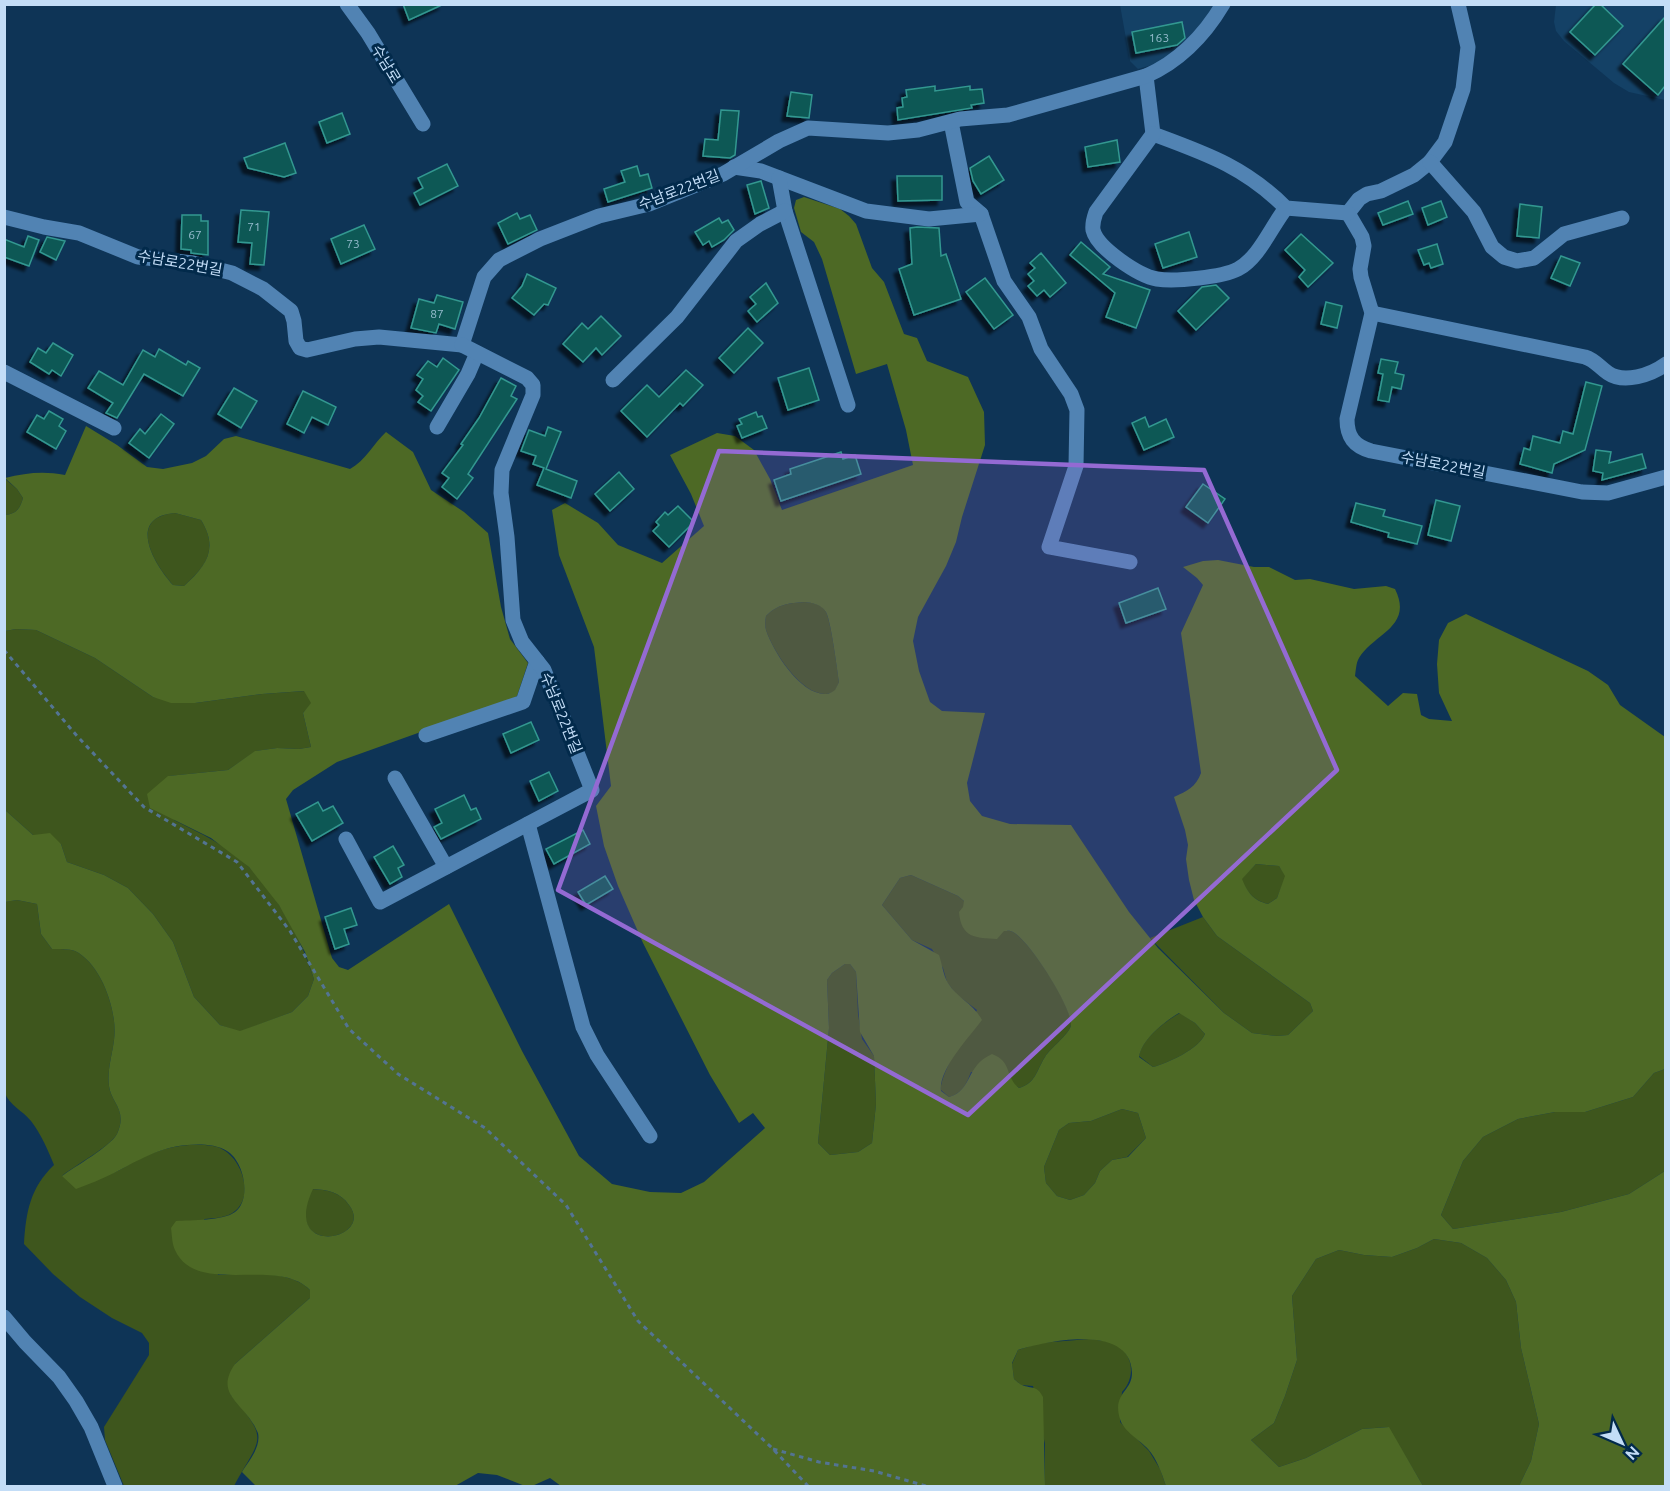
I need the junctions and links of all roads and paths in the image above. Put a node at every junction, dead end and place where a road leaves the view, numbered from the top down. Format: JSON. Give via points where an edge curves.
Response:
{"nodes":[{"id":1,"x":347,"y":4,"type":"edge"},
{"id":2,"x":1223,"y":4,"type":"edge"},
{"id":3,"x":1458,"y":4,"type":"edge"},
{"id":4,"x":1146,"y":76,"type":"junction"},
{"id":5,"x":951,"y":122,"type":"junction"},
{"id":6,"x":423,"y":124,"type":"dead end"},
{"id":7,"x":1153,"y":134,"type":"junction"},
{"id":8,"x":1430,"y":162,"type":"junction"},
{"id":9,"x":734,"y":167,"type":"junction"},
{"id":10,"x":780,"y":178,"type":"junction"},
{"id":11,"x":1286,"y":208,"type":"junction"},
{"id":12,"x":785,"y":210,"type":"junction"},
{"id":13,"x":1348,"y":213,"type":"junction"},
{"id":14,"x":981,"y":214,"type":"junction"},
{"id":15,"x":4,"y":217,"type":"edge"},
{"id":16,"x":1622,"y":218,"type":"dead end"},
{"id":17,"x":1372,"y":313,"type":"junction"},
{"id":18,"x":462,"y":345,"type":"junction"},
{"id":19,"x":477,"y":353,"type":"junction"},
{"id":20,"x":1665,"y":364,"type":"edge"},
{"id":21,"x":4,"y":372,"type":"edge"},
{"id":22,"x":613,"y":380,"type":"dead end"},
{"id":23,"x":848,"y":405,"type":"dead end"},
{"id":24,"x":437,"y":427,"type":"dead end"},
{"id":25,"x":114,"y":428,"type":"dead end"},
{"id":26,"x":1665,"y":477,"type":"edge"},
{"id":27,"x":1130,"y":562,"type":"dead end"},
{"id":28,"x":4,"y":650,"type":"edge"},
{"id":29,"x":537,"y":661,"type":"junction"},
{"id":30,"x":426,"y":735,"type":"dead end"},
{"id":31,"x":394,"y":778,"type":"dead end"},
{"id":32,"x":528,"y":824,"type":"junction"},
{"id":33,"x":346,"y":839,"type":"dead end"},
{"id":34,"x":446,"y":867,"type":"junction"},
{"id":35,"x":650,"y":1136,"type":"dead end"},
{"id":36,"x":4,"y":1317,"type":"edge"},
{"id":37,"x":772,"y":1448,"type":"junction"},
{"id":38,"x":115,"y":1486,"type":"edge"},
{"id":39,"x":808,"y":1486,"type":"edge"},
{"id":40,"x":926,"y":1486,"type":"edge"}],
"edges":[{"from":1,"to":6,"type":"lane","name":"수남로"},
{"from":2,"to":4,"type":"lane","name":"수남로22번길","via":[[1201,36],[1184,52]]},
{"from":3,"to":8,"type":"lane","via":[[1468,47],[1463,89],[1445,142]]},
{"from":4,"to":5,"type":"lane","name":"수남로22번길","via":[[1008,115]]},
{"from":4,"to":7,"type":"lane"},
{"from":5,"to":9,"type":"lane","name":"수남로22번길","via":[[888,133],[808,128]]},
{"from":5,"to":14,"type":"lane","via":[[967,202]]},
{"from":7,"to":11,"type":"lane","via":[[1204,152],[1245,173]]},
{"from":7,"to":11,"type":"lane","via":[[1093,221],[1093,231],[1099,240],[1144,275],[1171,280],[1237,270],[1255,255]]},
{"from":8,"to":13,"type":"lane","via":[[1414,175],[1359,199]]},
{"from":8,"to":16,"type":"lane","via":[[1474,212],[1492,247],[1517,261],[1534,258],[1564,234]]},
{"from":9,"to":10,"type":"lane"},
{"from":9,"to":18,"type":"lane","name":"수남로22번길","via":[[649,204],[599,216],[540,238],[499,260],[484,277]]},
{"from":10,"to":12,"type":"lane"},
{"from":10,"to":14,"type":"lane","via":[[866,211],[929,219]]},
{"from":11,"to":13,"type":"lane"},
{"from":12,"to":22,"type":"lane","via":[[736,241],[676,317]]},
{"from":12,"to":23,"type":"lane"},
{"from":13,"to":17,"type":"lane","via":[[1362,237],[1361,277]]},
{"from":14,"to":27,"type":"lane","via":[[1004,281],[1029,317],[1041,349],[1077,410],[1076,466],[1049,547]]},
{"from":15,"to":18,"type":"lane","name":"수남로22번길","via":[[79,233],[138,257],[193,263],[232,273],[263,289],[291,311],[296,341],[307,350],[379,337]]},
{"from":17,"to":20,"type":"lane","via":[[1585,357],[1619,377],[1644,375]]},
{"from":17,"to":26,"type":"lane","name":"수남로22번길","via":[[1347,419],[1350,437],[1363,449],[1596,494]]},
{"from":18,"to":19,"type":"lane","name":"수남로22번길"},
{"from":19,"to":24,"type":"lane"},
{"from":19,"to":29,"type":"lane","name":"수남로22번길","via":[[527,378],[533,385],[533,394],[502,470],[501,493],[513,620],[522,642]]},
{"from":21,"to":25,"type":"lane"},
{"from":28,"to":37,"type":"path","via":[[144,807],[237,861],[290,931],[349,1029],[398,1074],[485,1128],[566,1205],[638,1321]]},
{"from":29,"to":30,"type":"lane","via":[[523,702]]},
{"from":29,"to":32,"type":"lane","name":"수남로22번길","via":[[592,790]]},
{"from":31,"to":34,"type":"lane"},
{"from":32,"to":34,"type":"lane","name":"수남로22번길"},
{"from":32,"to":35,"type":"lane","via":[[584,1027],[597,1055]]},
{"from":33,"to":34,"type":"lane","name":"수남로22번길","via":[[380,902]]},
{"from":36,"to":38,"type":"lane","via":[[76,1401]]},
{"from":37,"to":39,"type":"path"},
{"from":37,"to":40,"type":"path"}]}
